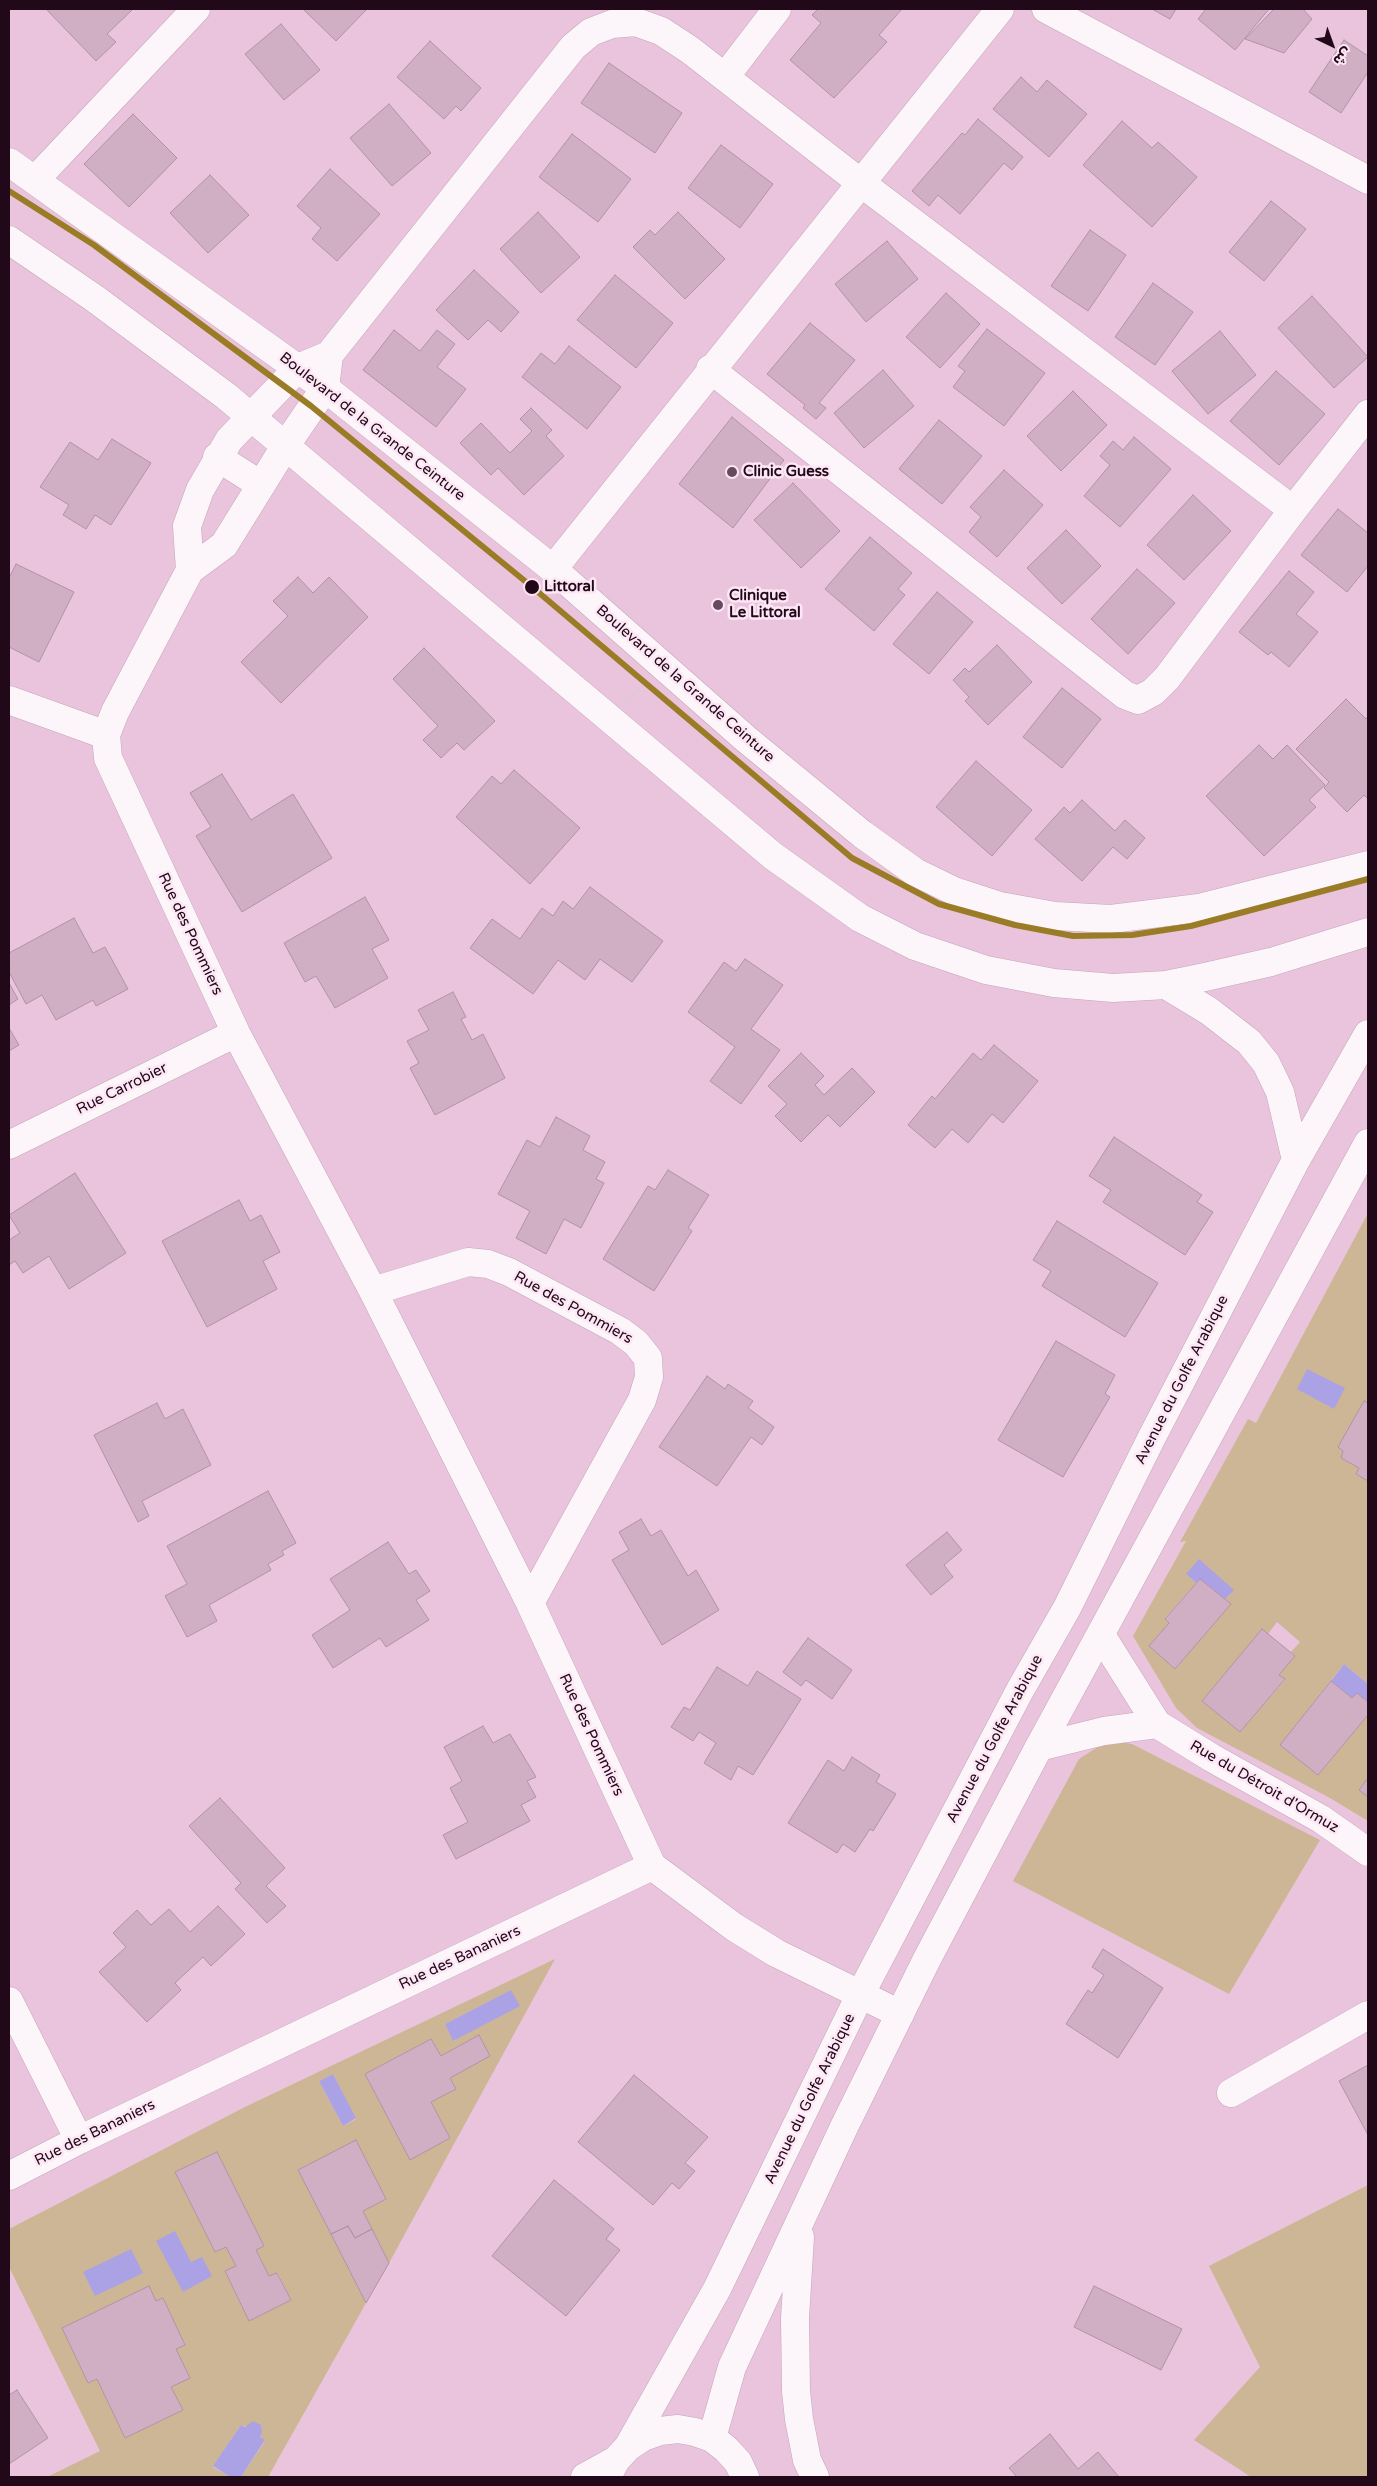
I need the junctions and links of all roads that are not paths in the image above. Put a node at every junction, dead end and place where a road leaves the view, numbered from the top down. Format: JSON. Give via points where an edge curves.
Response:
{"nodes":[{"id":1,"x":196,"y":9,"type":"edge"},
{"id":2,"x":777,"y":9,"type":"edge"},
{"id":3,"x":1000,"y":9,"type":"edge"},
{"id":4,"x":1046,"y":9,"type":"edge"},
{"id":5,"x":726,"y":77,"type":"junction"},
{"id":6,"x":9,"y":162,"type":"edge"},
{"id":7,"x":35,"y":180,"type":"junction"},
{"id":8,"x":1368,"y":180,"type":"edge"},
{"id":9,"x":861,"y":183,"type":"junction"},
{"id":10,"x":9,"y":240,"type":"edge"},
{"id":11,"x":329,"y":355,"type":"junction"},
{"id":12,"x":298,"y":368,"type":"junction"},
{"id":13,"x":710,"y":369,"type":"junction"},
{"id":14,"x":325,"y":388,"type":"junction"},
{"id":15,"x":1368,"y":414,"type":"edge"},
{"id":16,"x":251,"y":416,"type":"junction"},
{"id":17,"x":286,"y":445,"type":"junction"},
{"id":18,"x":217,"y":457,"type":"junction"},
{"id":19,"x":261,"y":485,"type":"junction"},
{"id":20,"x":1293,"y":510,"type":"junction"},
{"id":21,"x":553,"y":569,"type":"junction"},
{"id":22,"x":190,"y":570,"type":"junction"},
{"id":23,"x":9,"y":700,"type":"edge"},
{"id":24,"x":106,"y":735,"type":"junction"},
{"id":25,"x":1367,"y":870,"type":"edge"},
{"id":26,"x":1368,"y":932,"type":"edge"},
{"id":27,"x":1166,"y":985,"type":"junction"},
{"id":28,"x":236,"y":1033,"type":"junction"},
{"id":29,"x":1368,"y":1034,"type":"edge"},
{"id":30,"x":1368,"y":1143,"type":"edge"},
{"id":31,"x":9,"y":1145,"type":"edge"},
{"id":32,"x":1296,"y":1160,"type":"junction"},
{"id":33,"x":373,"y":1291,"type":"junction"},
{"id":34,"x":530,"y":1603,"type":"junction"},
{"id":35,"x":1067,"y":1608,"type":"junction"},
{"id":36,"x":1101,"y":1635,"type":"junction"},
{"id":37,"x":1157,"y":1724,"type":"junction"},
{"id":38,"x":1039,"y":1747,"type":"junction"},
{"id":39,"x":1368,"y":1852,"type":"edge"},
{"id":40,"x":652,"y":1866,"type":"junction"},
{"id":41,"x":860,"y":1995,"type":"junction"},
{"id":42,"x":9,"y":2001,"type":"edge"},
{"id":43,"x":900,"y":2014,"type":"junction"},
{"id":44,"x":1368,"y":2015,"type":"edge"},
{"id":45,"x":1231,"y":2093,"type":"dead end"},
{"id":46,"x":79,"y":2140,"type":"junction"},
{"id":47,"x":9,"y":2176,"type":"edge"},
{"id":48,"x":801,"y":2218,"type":"junction"},
{"id":49,"x":712,"y":2438,"type":"junction"},
{"id":50,"x":617,"y":2461,"type":"edge"},
{"id":51,"x":585,"y":2477,"type":"edge"},
{"id":52,"x":745,"y":2477,"type":"edge"},
{"id":53,"x":815,"y":2477,"type":"edge"}],
"edges":[{"from":1,"to":7,"type":"street"},
{"from":2,"to":5,"type":"street"},
{"from":3,"to":9,"type":"street"},
{"from":4,"to":8,"type":"street"},
{"from":5,"to":9,"type":"street"},
{"from":5,"to":11,"type":"street","via":[[661,31],[636,22],[612,24],[590,32],[573,47]]},
{"from":6,"to":7,"type":"street","name":"Boulevard de la Grande Ceinture"},
{"from":7,"to":12,"type":"street","name":"Boulevard de la Grande Ceinture"},
{"from":9,"to":13,"type":"street"},
{"from":9,"to":20,"type":"street"},
{"from":10,"to":16,"type":"street","via":[[94,298]]},
{"from":11,"to":12,"type":"street"},
{"from":11,"to":14,"type":"street"},
{"from":12,"to":14,"type":"street","name":"Boulevard de la Grande Ceinture"},
{"from":12,"to":16,"type":"street"},
{"from":13,"to":20,"type":"street","via":[[1125,695],[1138,700],[1153,692],[1167,678]]},
{"from":13,"to":21,"type":"street"},
{"from":14,"to":17,"type":"street"},
{"from":14,"to":21,"type":"street","name":"Boulevard de la Grande Ceinture"},
{"from":15,"to":20,"type":"street"},
{"from":16,"to":17,"type":"street"},
{"from":16,"to":18,"type":"street"},
{"from":17,"to":19,"type":"street"},
{"from":17,"to":27,"type":"street","via":[[773,856],[860,918],[915,946],[986,970],[1054,983],[1113,988]]},
{"from":18,"to":19,"type":"street"},
{"from":18,"to":22,"type":"street","via":[[187,526]]},
{"from":19,"to":22,"type":"street","via":[[224,545]]},
{"from":21,"to":25,"type":"street","name":"Boulevard de la Grande Ceinture","via":[[659,664],[862,834],[915,872],[954,891],[1000,906],[1055,916],[1111,919],[1199,908]]},
{"from":22,"to":24,"type":"street"},
{"from":23,"to":24,"type":"street"},
{"from":24,"to":28,"type":"street","name":"Rue des Pommiers","via":[[108,758]]},
{"from":26,"to":27,"type":"street","via":[[1271,962]]},
{"from":27,"to":32,"type":"street","via":[[1209,1011],[1249,1042],[1266,1063],[1280,1092]]},
{"from":28,"to":31,"type":"street","name":"Rue Carrobier"},
{"from":28,"to":33,"type":"street","name":"Rue des Pommiers"},
{"from":29,"to":32,"type":"street","name":"Avenue du Golfe Arabique"},
{"from":30,"to":36,"type":"street"},
{"from":32,"to":35,"type":"street","name":"Avenue du Golfe Arabique","via":[[1152,1436]]},
{"from":33,"to":34,"type":"street","name":"Rue des Pommiers"},
{"from":33,"to":34,"type":"street","name":"Rue des Pommiers","via":[[468,1262],[488,1264],[509,1272],[620,1332],[636,1343],[648,1358],[649,1377],[642,1400]]},
{"from":34,"to":40,"type":"street","name":"Rue des Pommiers"},
{"from":35,"to":36,"type":"street","name":"Rue du Détroit d'Ormuz"},
{"from":35,"to":41,"type":"street","name":"Avenue du Golfe Arabique","via":[[1018,1692]]},
{"from":36,"to":37,"type":"street","name":"Rue du Détroit d'Ormuz"},
{"from":36,"to":38,"type":"street"},
{"from":37,"to":38,"type":"street","via":[[1104,1730]]},
{"from":37,"to":39,"type":"street","name":"Rue du Détroit d'Ormuz","via":[[1321,1819]]},
{"from":38,"to":43,"type":"street"},
{"from":40,"to":41,"type":"street","via":[[754,1940]]},
{"from":40,"to":46,"type":"street","name":"Rue des Bananiers"},
{"from":41,"to":43,"type":"street"},
{"from":41,"to":50,"type":"street","name":"Avenue du Golfe Arabique","via":[[716,2289]]},
{"from":42,"to":46,"type":"street"},
{"from":43,"to":48,"type":"street"},
{"from":44,"to":45,"type":"street"},
{"from":46,"to":47,"type":"street","name":"Rue des Bananiers"},
{"from":48,"to":49,"type":"street","via":[[732,2367]]},
{"from":48,"to":53,"type":"street","via":[[794,2363],[799,2419],[807,2460]]},
{"from":49,"to":50,"type":"street","via":[[678,2429],[660,2431],[643,2437]]},
{"from":49,"to":52,"type":"street","via":[[738,2462]]},
{"from":50,"to":51,"type":"street"}]}
